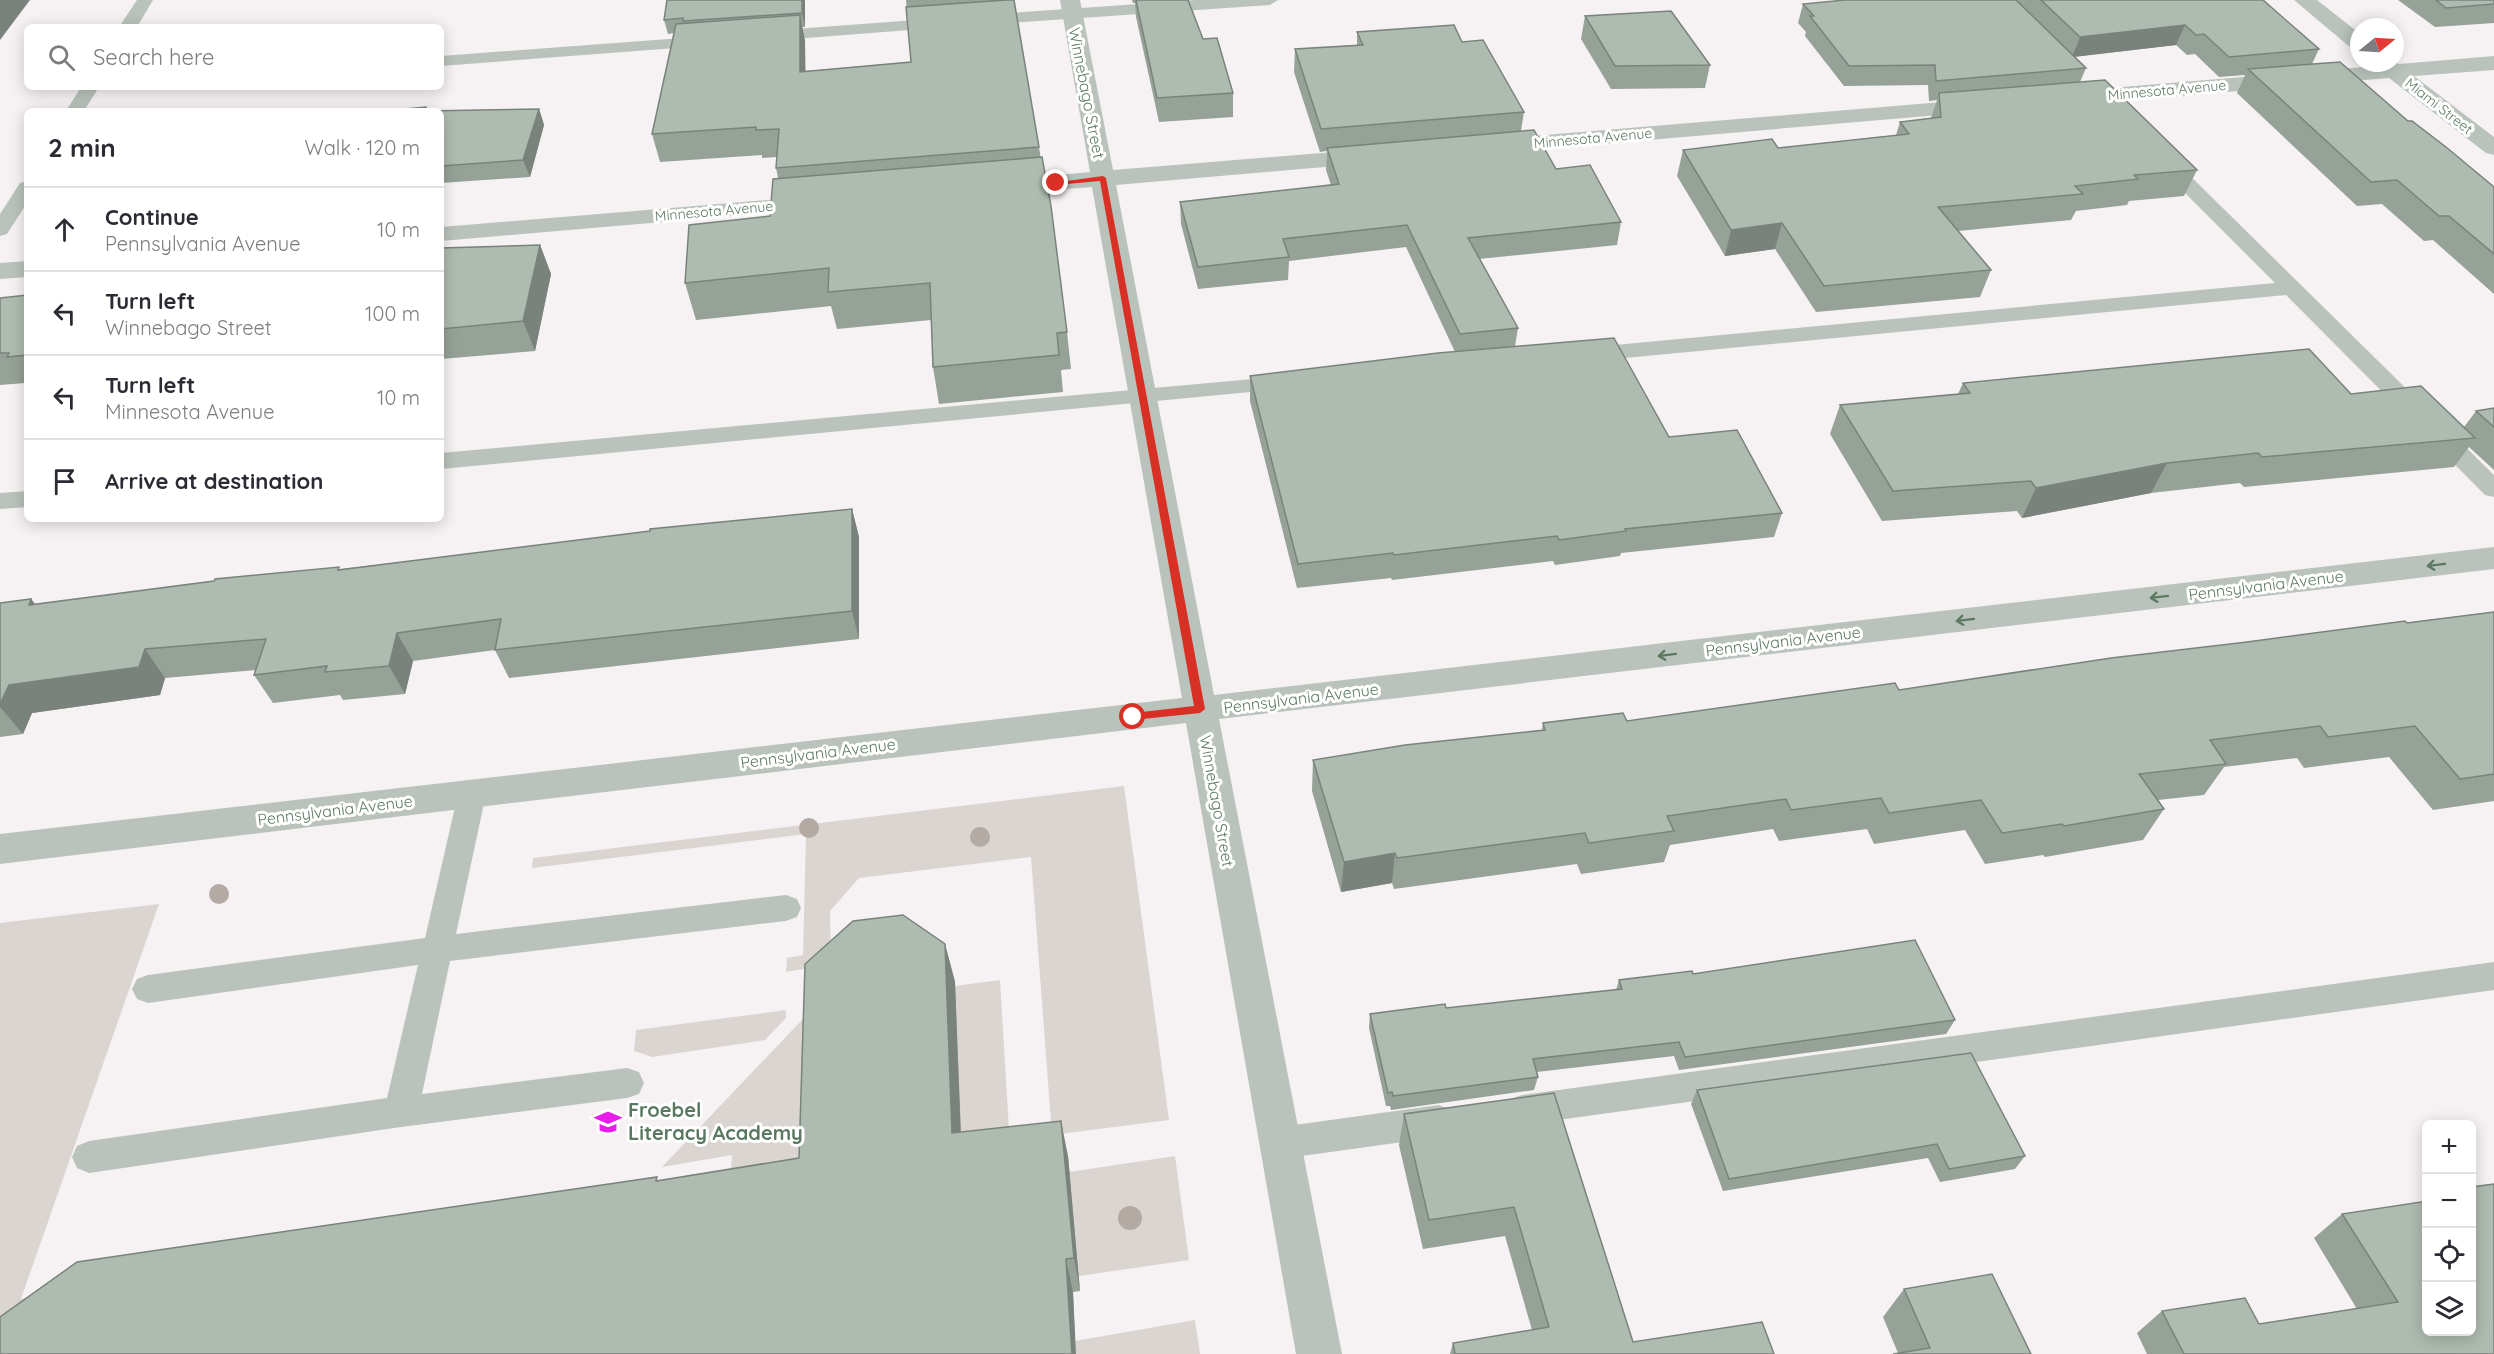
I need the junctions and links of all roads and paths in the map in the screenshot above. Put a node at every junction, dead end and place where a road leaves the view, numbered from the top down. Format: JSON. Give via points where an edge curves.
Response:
{"nodes":[{"id":1,"x":145,"y":0,"type":"edge"},
{"id":2,"x":1270,"y":0,"type":"edge"},
{"id":3,"x":2304,"y":0,"type":"edge"},
{"id":4,"x":1071,"y":7,"type":"edge"},
{"id":5,"x":130,"y":24,"type":"edge"},
{"id":6,"x":2350,"y":36,"type":"edge"},
{"id":7,"x":748,"y":38,"type":"edge"},
{"id":8,"x":724,"y":40,"type":"edge"},
{"id":9,"x":444,"y":61,"type":"edge"},
{"id":10,"x":2494,"y":63,"type":"edge"},
{"id":11,"x":2404,"y":66,"type":"edge"},
{"id":12,"x":2350,"y":70,"type":"edge"},
{"id":13,"x":2395,"y":72,"type":"edge"},
{"id":14,"x":2091,"y":88,"type":"junction"},
{"id":15,"x":88,"y":90,"type":"edge"},
{"id":16,"x":2052,"y":100,"type":"edge"},
{"id":17,"x":2005,"y":104,"type":"edge"},
{"id":18,"x":77,"y":108,"type":"edge"},
{"id":19,"x":2116,"y":112,"type":"edge"},
{"id":20,"x":2149,"y":146,"type":"edge"},
{"id":21,"x":1471,"y":148,"type":"edge"},
{"id":22,"x":2494,"y":148,"type":"edge"},
{"id":23,"x":1388,"y":155,"type":"edge"},
{"id":24,"x":1103,"y":178,"type":"junction"},
{"id":25,"x":985,"y":189,"type":"edge"},
{"id":26,"x":24,"y":192,"type":"edge"},
{"id":27,"x":831,"y":201,"type":"edge"},
{"id":28,"x":0,"y":230,"type":"edge"},
{"id":29,"x":444,"y":234,"type":"edge"},
{"id":30,"x":24,"y":269,"type":"edge"},
{"id":31,"x":0,"y":271,"type":"edge"},
{"id":32,"x":2290,"y":288,"type":"junction"},
{"id":33,"x":1557,"y":357,"type":"edge"},
{"id":34,"x":1308,"y":381,"type":"edge"},
{"id":35,"x":1143,"y":396,"type":"junction"},
{"id":36,"x":444,"y":461,"type":"edge"},
{"id":37,"x":2494,"y":489,"type":"edge"},
{"id":38,"x":24,"y":499,"type":"edge"},
{"id":39,"x":0,"y":501,"type":"edge"},
{"id":40,"x":2494,"y":558,"type":"edge"},
{"id":41,"x":1200,"y":709,"type":"junction"},
{"id":42,"x":472,"y":794,"type":"junction"},
{"id":43,"x":0,"y":849,"type":"edge"},
{"id":44,"x":786,"y":908,"type":"dead end"},
{"id":45,"x":438,"y":949,"type":"junction"},
{"id":46,"x":2494,"y":976,"type":"edge"},
{"id":47,"x":148,"y":989,"type":"dead end"},
{"id":48,"x":627,"y":1083,"type":"dead end"},
{"id":49,"x":401,"y":1112,"type":"junction"},
{"id":50,"x":1280,"y":1143,"type":"junction"},
{"id":51,"x":89,"y":1157,"type":"dead end"},
{"id":52,"x":1319,"y":1354,"type":"edge"}],
"edges":[{"from":1,"to":5,"type":"lane"},
{"from":2,"to":4,"type":"lane"},
{"from":3,"to":6,"type":"street"},
{"from":4,"to":7,"type":"lane"},
{"from":4,"to":24,"type":"street","name":"Winnebago Street"},
{"from":8,"to":9,"type":"lane"},
{"from":10,"to":11,"type":"street","name":"Minnesota Avenue"},
{"from":12,"to":14,"type":"street","name":"Minnesota Avenue"},
{"from":13,"to":22,"type":"street","name":"Miami Street"},
{"from":14,"to":16,"type":"street","name":"Minnesota Avenue"},
{"from":14,"to":19,"type":"lane"},
{"from":15,"to":18,"type":"lane"},
{"from":17,"to":21,"type":"street","name":"Minnesota Avenue"},
{"from":20,"to":32,"type":"lane"},
{"from":23,"to":24,"type":"street"},
{"from":24,"to":25,"type":"street"},
{"from":24,"to":35,"type":"street","name":"Winnebago Street"},
{"from":26,"to":28,"type":"lane"},
{"from":27,"to":29,"type":"street","name":"Minnesota Avenue"},
{"from":30,"to":31,"type":"street"},
{"from":32,"to":33,"type":"lane"},
{"from":32,"to":37,"type":"lane"},
{"from":34,"to":35,"type":"lane"},
{"from":35,"to":36,"type":"lane"},
{"from":35,"to":41,"type":"street","name":"Winnebago Street"},
{"from":38,"to":39,"type":"lane"},
{"from":40,"to":41,"type":"street","name":"Pennsylvania Avenue","one_way":true},
{"from":41,"to":42,"type":"street","name":"Pennsylvania Avenue"},
{"from":41,"to":50,"type":"street","name":"Winnebago Street"},
{"from":42,"to":43,"type":"street","name":"Pennsylvania Avenue"},
{"from":42,"to":45,"type":"lane"},
{"from":44,"to":45,"type":"lane"},
{"from":45,"to":47,"type":"lane"},
{"from":45,"to":49,"type":"lane"},
{"from":46,"to":50,"type":"lane"},
{"from":48,"to":49,"type":"lane"},
{"from":49,"to":51,"type":"lane"},
{"from":50,"to":52,"type":"street","name":"Winnebago Street"}]}
